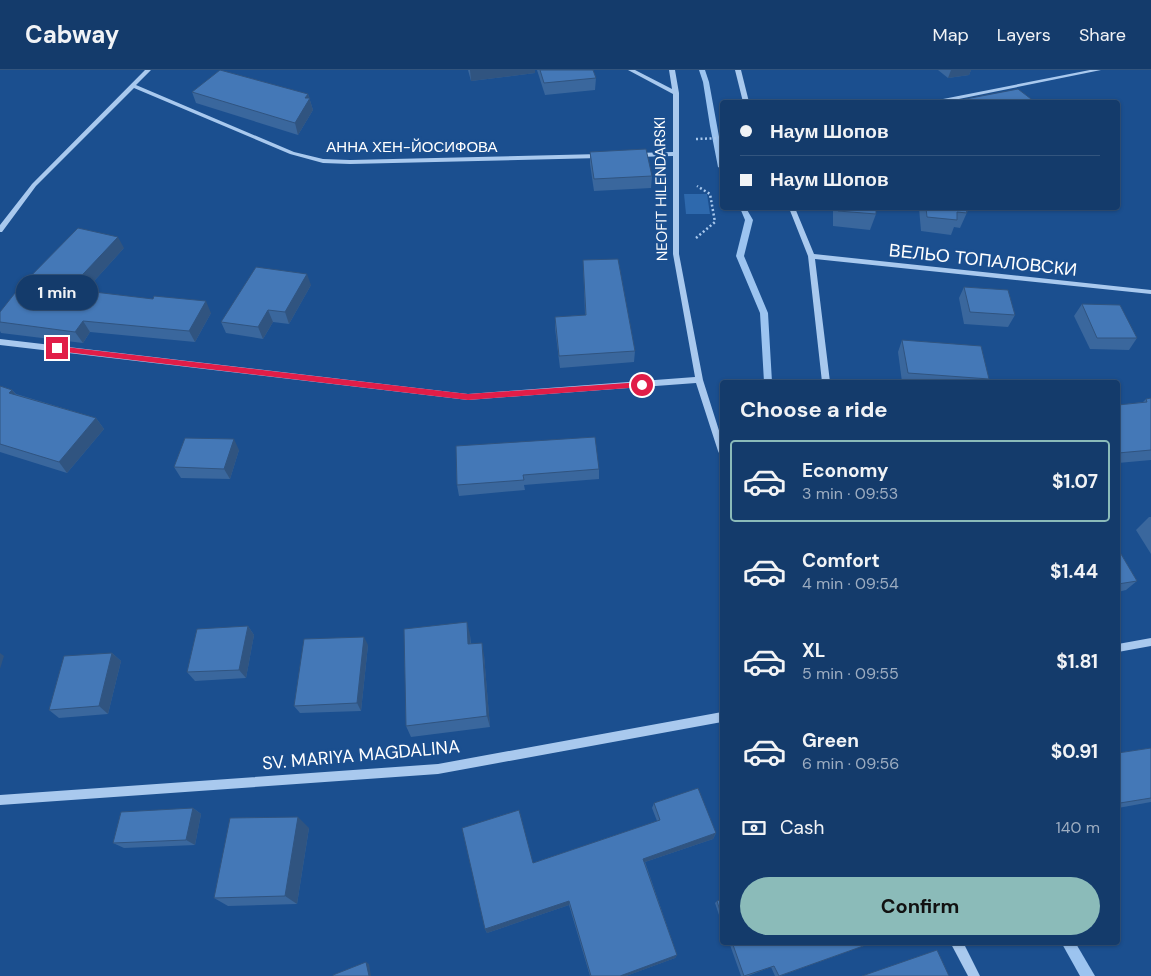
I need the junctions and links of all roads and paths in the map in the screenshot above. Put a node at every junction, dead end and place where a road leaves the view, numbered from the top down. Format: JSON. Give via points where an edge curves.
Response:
{"nodes":[{"id":1,"x":148,"y":70,"type":"edge"},
{"id":2,"x":631,"y":70,"type":"edge"},
{"id":3,"x":672,"y":70,"type":"edge"},
{"id":4,"x":738,"y":70,"type":"edge"},
{"id":5,"x":1098,"y":70,"type":"edge"},
{"id":6,"x":134,"y":86,"type":"junction"},
{"id":7,"x":676,"y":93,"type":"junction"},
{"id":8,"x":746,"y":100,"type":"edge"},
{"id":9,"x":948,"y":100,"type":"edge"},
{"id":10,"x":720,"y":138,"type":"edge"},
{"id":11,"x":702,"y":139,"type":"dead end"},
{"id":12,"x":675,"y":154,"type":"junction"},
{"id":13,"x":626,"y":155,"type":"edge"},
{"id":14,"x":606,"y":156,"type":"edge"},
{"id":15,"x":793,"y":210,"type":"edge"},
{"id":16,"x":0,"y":230,"type":"edge"},
{"id":17,"x":811,"y":256,"type":"junction"},
{"id":18,"x":1151,"y":292,"type":"edge"},
{"id":19,"x":0,"y":342,"type":"edge"},
{"id":20,"x":699,"y":380,"type":"junction"},
{"id":21,"x":826,"y":380,"type":"edge"},
{"id":22,"x":720,"y":445,"type":"edge"},
{"id":23,"x":1151,"y":642,"type":"edge"},
{"id":24,"x":1120,"y":648,"type":"edge"},
{"id":25,"x":720,"y":717,"type":"edge"},
{"id":26,"x":0,"y":800,"type":"edge"},
{"id":27,"x":958,"y":945,"type":"edge"},
{"id":28,"x":974,"y":976,"type":"edge"}],
"edges":[{"from":1,"to":6,"type":"street"},
{"from":2,"to":7,"type":"street"},
{"from":3,"to":7,"type":"street","name":"NEOFIT HILENDARSKI"},
{"from":4,"to":8,"type":"street"},
{"from":5,"to":9,"type":"street"},
{"from":6,"to":14,"type":"street","name":"АННА ХЕН-ЙОСИФОВА","via":[[292,153],[323,161]]},
{"from":6,"to":16,"type":"street","via":[[34,186]]},
{"from":7,"to":12,"type":"street","name":"NEOFIT HILENDARSKI"},
{"from":10,"to":11,"type":"path"},
{"from":12,"to":13,"type":"street"},
{"from":12,"to":20,"type":"street","name":"NEOFIT HILENDARSKI","via":[[676,254]]},
{"from":15,"to":17,"type":"street"},
{"from":17,"to":18,"type":"street","name":"ВЕЛЬО ТОПАЛОВСКИ"},
{"from":17,"to":21,"type":"street"},
{"from":19,"to":20,"type":"street","via":[[468,397]]},
{"from":20,"to":22,"type":"street","name":"NEOFIT HILENDARSKI"},
{"from":23,"to":24,"type":"street"},
{"from":25,"to":26,"type":"street","name":"SV. MARIYA MAGDALINA","via":[[438,769]]},
{"from":27,"to":28,"type":"street"}]}
